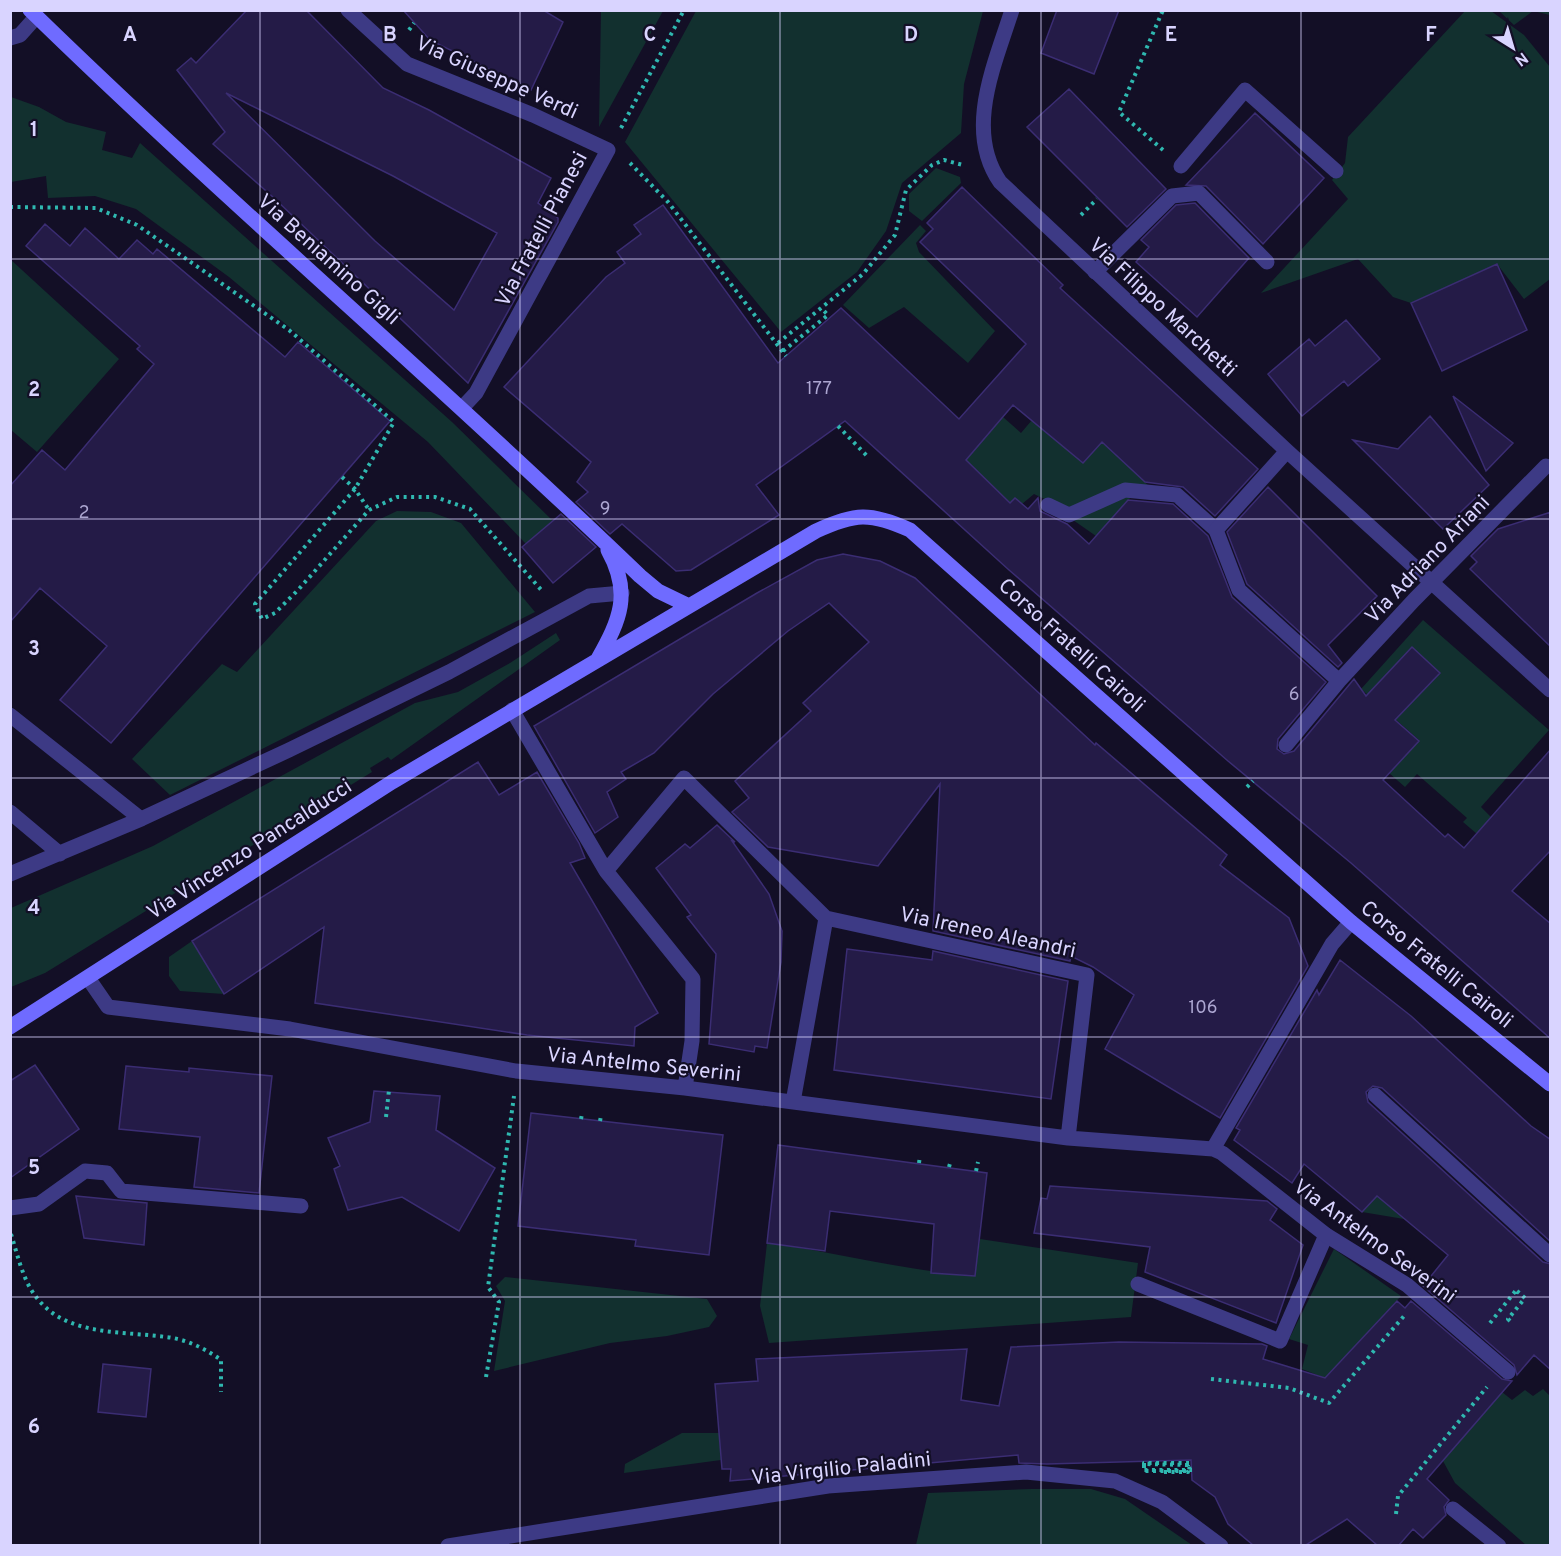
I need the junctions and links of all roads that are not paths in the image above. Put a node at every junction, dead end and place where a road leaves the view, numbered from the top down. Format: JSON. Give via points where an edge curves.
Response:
{"nodes":[{"id":1,"x":348,"y":10,"type":"edge"},
{"id":2,"x":1012,"y":10,"type":"edge"},
{"id":3,"x":33,"y":14,"type":"edge"},
{"id":4,"x":10,"y":38,"type":"edge"},
{"id":5,"x":608,"y":150,"type":"joint"},
{"id":6,"x":1181,"y":166,"type":"road end"},
{"id":7,"x":1336,"y":171,"type":"dead end"},
{"id":8,"x":1267,"y":262,"type":"dead end"},
{"id":9,"x":1095,"y":272,"type":"junction"},
{"id":10,"x":462,"y":408,"type":"junction"},
{"id":11,"x":1287,"y":451,"type":"junction"},
{"id":12,"x":1548,"y":464,"type":"edge"},
{"id":13,"x":1048,"y":504,"type":"dead end"},
{"id":14,"x":1216,"y":530,"type":"junction"},
{"id":15,"x":600,"y":537,"type":"junction"},
{"id":16,"x":1432,"y":581,"type":"junction"},
{"id":17,"x":622,"y":593,"type":"junction"},
{"id":18,"x":689,"y":606,"type":"junction"},
{"id":19,"x":597,"y":660,"type":"junction"},
{"id":20,"x":1339,"y":681,"type":"junction"},
{"id":21,"x":1551,"y":690,"type":"edge"},
{"id":22,"x":512,"y":710,"type":"junction"},
{"id":23,"x":10,"y":715,"type":"edge"},
{"id":24,"x":1286,"y":745,"type":"dead end"},
{"id":25,"x":10,"y":812,"type":"edge"},
{"id":26,"x":141,"y":819,"type":"junction"},
{"id":27,"x":60,"y":854,"type":"junction"},
{"id":28,"x":606,"y":871,"type":"junction"},
{"id":29,"x":10,"y":874,"type":"edge"},
{"id":30,"x":826,"y":918,"type":"junction"},
{"id":31,"x":1351,"y":922,"type":"junction"},
{"id":32,"x":88,"y":978,"type":"junction"},
{"id":33,"x":10,"y":1027,"type":"edge"},
{"id":34,"x":1551,"y":1084,"type":"edge"},
{"id":35,"x":685,"y":1088,"type":"junction"},
{"id":36,"x":1375,"y":1095,"type":"dead end"},
{"id":37,"x":793,"y":1102,"type":"junction"},
{"id":38,"x":1068,"y":1138,"type":"junction"},
{"id":39,"x":1213,"y":1149,"type":"junction"},
{"id":40,"x":301,"y":1206,"type":"dead end"},
{"id":41,"x":10,"y":1208,"type":"edge"},
{"id":42,"x":1326,"y":1235,"type":"junction"},
{"id":43,"x":1551,"y":1255,"type":"edge"},
{"id":44,"x":1138,"y":1284,"type":"dead end"},
{"id":45,"x":1508,"y":1372,"type":"dead end"},
{"id":46,"x":1453,"y":1509,"type":"dead end"},
{"id":47,"x":448,"y":1545,"type":"edge"},
{"id":48,"x":1221,"y":1545,"type":"edge"},
{"id":49,"x":1499,"y":1545,"type":"edge"}],
"edges":[{"from":1,"to":5,"type":"street","name":"Via Giuseppe Verdi","via":[[407,64]]},
{"from":2,"to":9,"type":"street","name":"Via Filippo Marchetti","via":[[987,87],[983,124],[987,159],[1000,182]]},
{"from":3,"to":4,"type":"street","via":[[20,35]]},
{"from":3,"to":10,"type":"main road","name":"Via Beniamino Gigli"},
{"from":5,"to":10,"type":"street","name":"Via Fratelli Pianesi","via":[[476,393]]},
{"from":6,"to":7,"type":"street","via":[[1245,90]]},
{"from":8,"to":9,"type":"street","via":[[1199,193],[1172,196]]},
{"from":9,"to":11,"type":"street","name":"Via Filippo Marchetti"},
{"from":10,"to":15,"type":"main road","name":"Via Beniamino Gigli"},
{"from":11,"to":14,"type":"street"},
{"from":11,"to":16,"type":"street","name":"Via Filippo Marchetti"},
{"from":12,"to":16,"type":"street","name":"Via Adriano Ariani"},
{"from":13,"to":14,"type":"street","via":[[1069,515],[1125,490],[1177,495]]},
{"from":14,"to":20,"type":"street","via":[[1239,590]]},
{"from":15,"to":17,"type":"main road","name":"Via Beniamino Gigli","via":[[617,570]]},
{"from":15,"to":18,"type":"main road","name":"Via Beniamino Gigli","via":[[658,591]]},
{"from":16,"to":20,"type":"street","name":"Via Adriano Ariani"},
{"from":16,"to":21,"type":"street","name":"Via Filippo Marchetti"},
{"from":17,"to":19,"type":"main road","name":"Via Beniamino Gigli","via":[[617,621]]},
{"from":17,"to":26,"type":"street","via":[[588,597],[449,672]]},
{"from":18,"to":19,"type":"main road","name":"Corso Fratelli Cairoli"},
{"from":18,"to":31,"type":"main road","name":"Corso Fratelli Cairoli","via":[[816,531],[847,517],[873,517],[910,530]]},
{"from":19,"to":22,"type":"main road","name":"Corso Fratelli Cairoli"},
{"from":20,"to":24,"type":"street","name":"Via Adriano Ariani"},
{"from":22,"to":28,"type":"street"},
{"from":22,"to":32,"type":"main road","name":"Via Vincenzo Pancalducci","via":[[392,782]]},
{"from":23,"to":26,"type":"street"},
{"from":25,"to":27,"type":"street"},
{"from":26,"to":27,"type":"street"},
{"from":27,"to":29,"type":"street"},
{"from":28,"to":30,"type":"street","via":[[684,778]]},
{"from":28,"to":35,"type":"street","via":[[693,979],[692,1041]]},
{"from":30,"to":37,"type":"street"},
{"from":30,"to":38,"type":"street","name":"Via Ireneo Aleandri","via":[[1087,975]]},
{"from":31,"to":34,"type":"main road","name":"Corso Fratelli Cairoli"},
{"from":31,"to":39,"type":"street","via":[[1332,944]]},
{"from":32,"to":33,"type":"main road","name":"Via Vincenzo Pancalducci"},
{"from":32,"to":35,"type":"street","name":"Via Antelmo Severini","via":[[108,1007],[290,1029],[516,1071]]},
{"from":35,"to":37,"type":"street","name":"Via Antelmo Severini"},
{"from":36,"to":43,"type":"street"},
{"from":37,"to":38,"type":"street","name":"Via Antelmo Severini"},
{"from":38,"to":39,"type":"street","name":"Via Antelmo Severini"},
{"from":39,"to":42,"type":"street","name":"Via Antelmo Severini"},
{"from":40,"to":41,"type":"street","via":[[121,1191],[107,1173],[86,1171],[39,1204]]},
{"from":42,"to":44,"type":"street","via":[[1280,1341]]},
{"from":42,"to":45,"type":"street","name":"Via Antelmo Severini","via":[[1407,1285]]},
{"from":46,"to":49,"type":"street"},
{"from":47,"to":48,"type":"street","name":"Via Virgilio Paladini","via":[[828,1486],[1026,1472],[1115,1481],[1162,1502]]}]}
